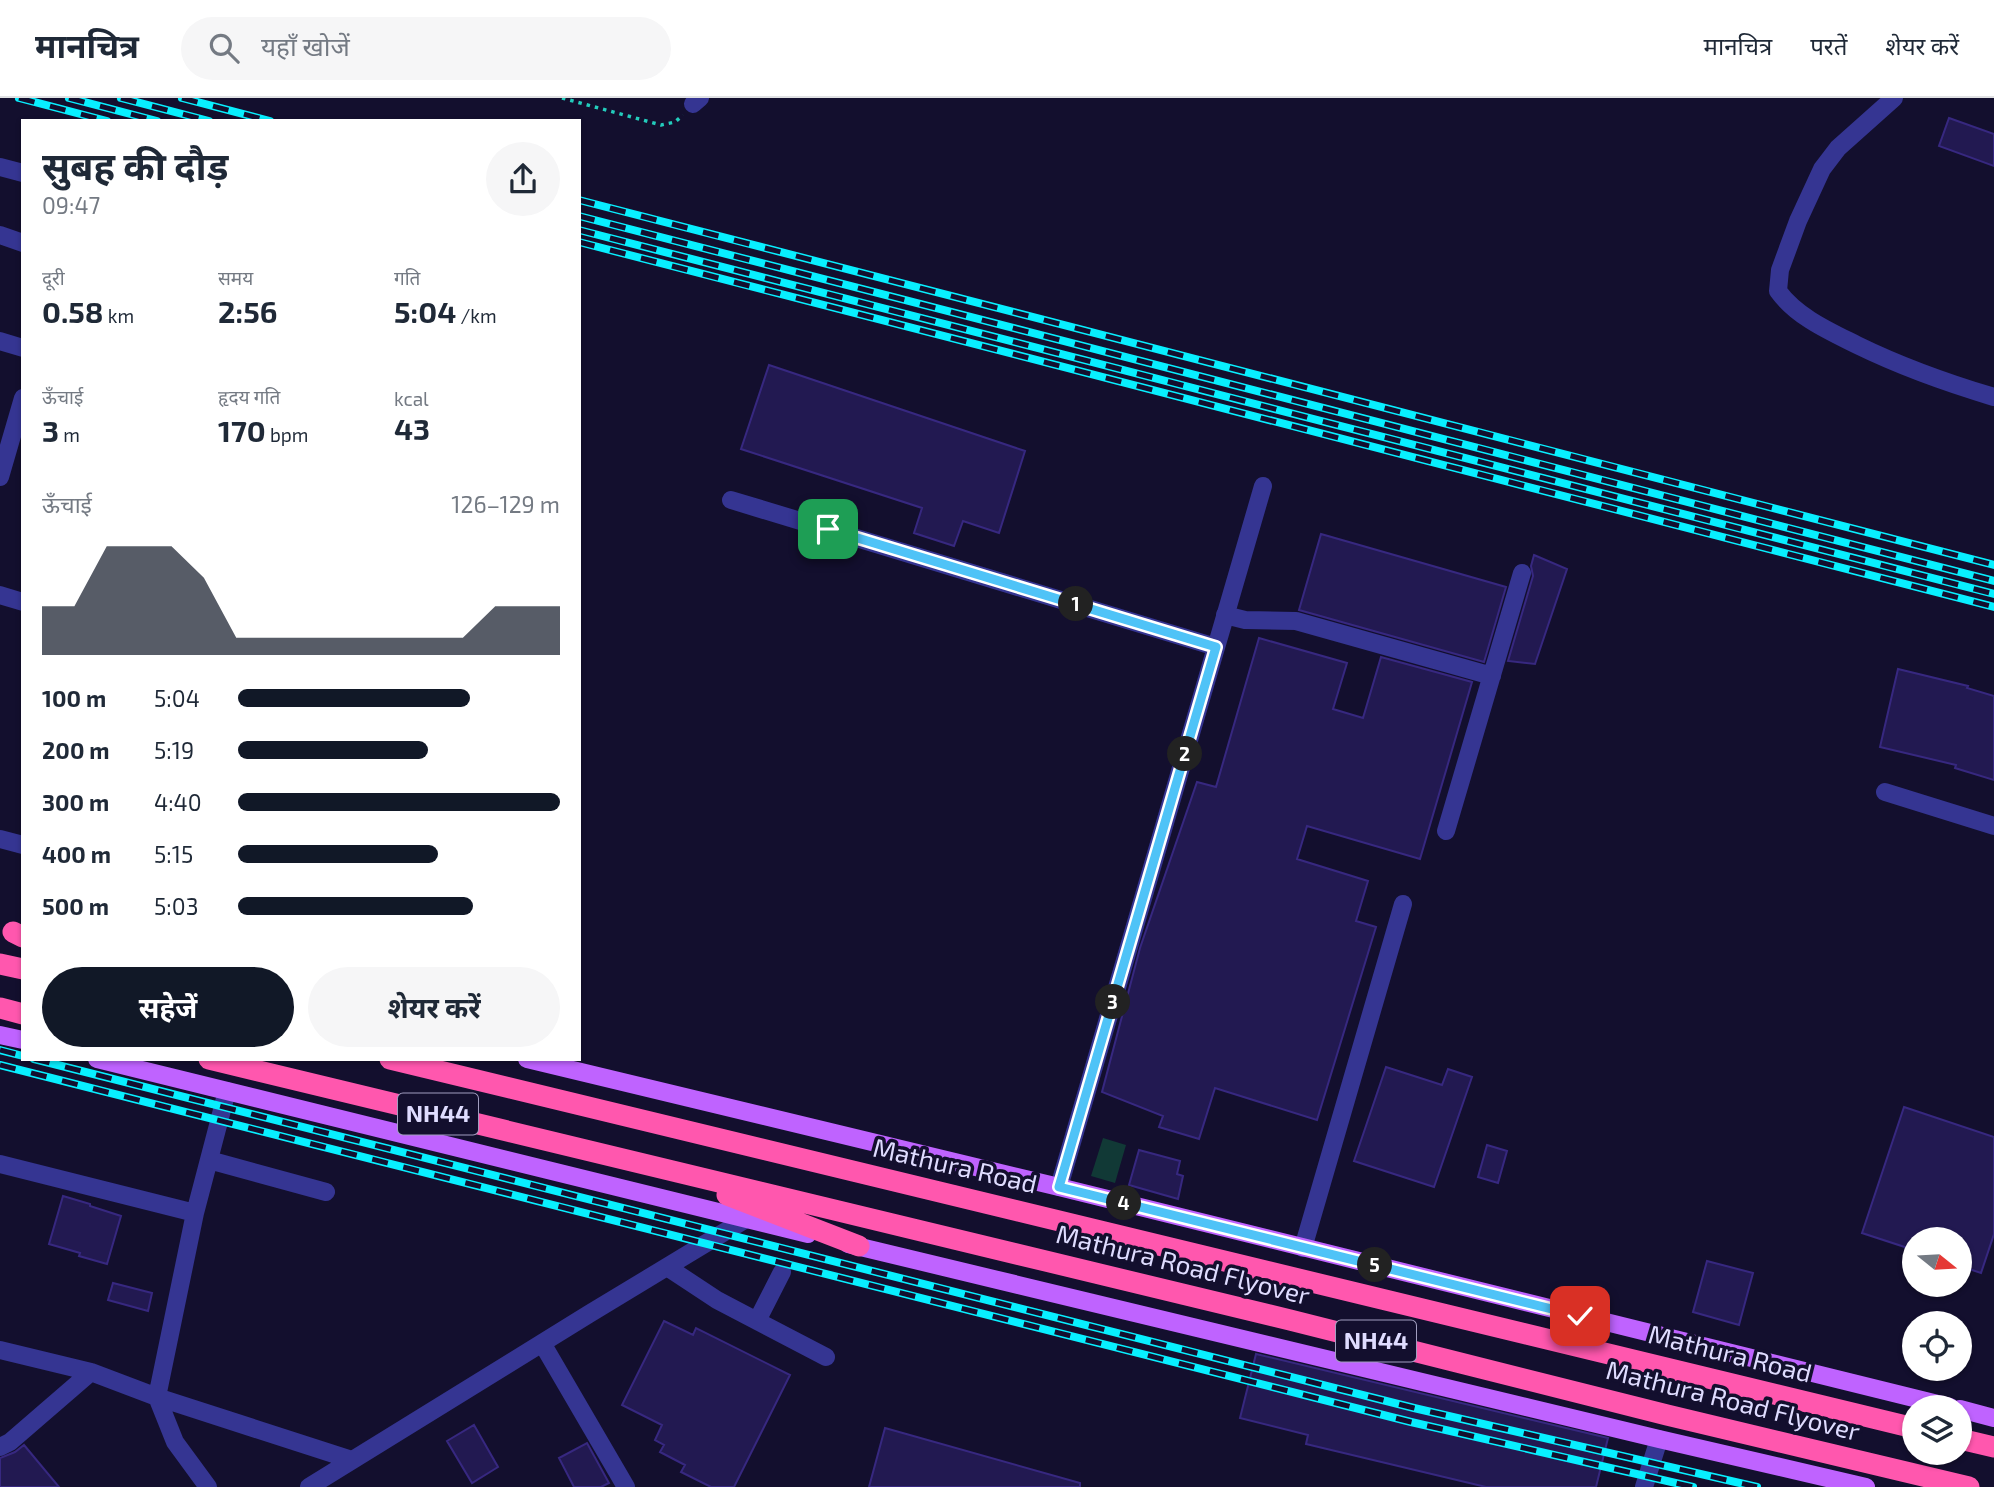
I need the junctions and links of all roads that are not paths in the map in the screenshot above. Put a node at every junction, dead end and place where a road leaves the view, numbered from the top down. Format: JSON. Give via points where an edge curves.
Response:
{"nodes":[{"id":1,"x":1894,"y":98,"type":"edge"},
{"id":2,"x":0,"y":167,"type":"edge"},
{"id":3,"x":21,"y":172,"type":"edge"},
{"id":4,"x":0,"y":235,"type":"edge"},
{"id":5,"x":21,"y":242,"type":"edge"},
{"id":6,"x":0,"y":341,"type":"edge"},
{"id":7,"x":21,"y":347,"type":"edge"},
{"id":8,"x":1994,"y":397,"type":"edge"},
{"id":9,"x":21,"y":405,"type":"edge"},
{"id":10,"x":0,"y":477,"type":"edge"},
{"id":11,"x":1263,"y":486,"type":"dead end"},
{"id":12,"x":731,"y":500,"type":"dead end"},
{"id":13,"x":1522,"y":573,"type":"dead end"},
{"id":14,"x":0,"y":596,"type":"edge"},
{"id":15,"x":21,"y":601,"type":"edge"},
{"id":16,"x":1225,"y":615,"type":"junction"},
{"id":17,"x":1216,"y":647,"type":"junction"},
{"id":18,"x":1492,"y":676,"type":"junction"},
{"id":19,"x":1885,"y":792,"type":"dead end"},
{"id":20,"x":1994,"y":826,"type":"edge"},
{"id":21,"x":1446,"y":831,"type":"dead end"},
{"id":22,"x":0,"y":839,"type":"edge"},
{"id":23,"x":21,"y":844,"type":"edge"},
{"id":24,"x":1403,"y":904,"type":"dead end"},
{"id":25,"x":0,"y":964,"type":"edge"},
{"id":26,"x":21,"y":969,"type":"edge"},
{"id":27,"x":0,"y":1008,"type":"edge"},
{"id":28,"x":21,"y":1013,"type":"edge"},
{"id":29,"x":0,"y":1035,"type":"edge"},
{"id":30,"x":21,"y":1040,"type":"edge"},
{"id":31,"x":105,"y":1061,"type":"edge"},
{"id":32,"x":217,"y":1061,"type":"edge"},
{"id":33,"x":398,"y":1061,"type":"edge"},
{"id":34,"x":535,"y":1061,"type":"edge"},
{"id":35,"x":227,"y":1091,"type":"junction"},
{"id":36,"x":209,"y":1160,"type":"junction"},
{"id":37,"x":0,"y":1164,"type":"edge"},
{"id":38,"x":668,"y":1170,"type":"junction"},
{"id":39,"x":1059,"y":1187,"type":"junction"},
{"id":40,"x":326,"y":1192,"type":"dead end"},
{"id":41,"x":195,"y":1213,"type":"junction"},
{"id":42,"x":746,"y":1219,"type":"junction"},
{"id":43,"x":859,"y":1246,"type":"junction"},
{"id":44,"x":1303,"y":1248,"type":"junction"},
{"id":45,"x":667,"y":1267,"type":"junction"},
{"id":46,"x":782,"y":1272,"type":"dead end"},
{"id":47,"x":757,"y":1321,"type":"junction"},
{"id":48,"x":542,"y":1343,"type":"junction"},
{"id":49,"x":0,"y":1350,"type":"edge"},
{"id":50,"x":826,"y":1357,"type":"dead end"},
{"id":51,"x":91,"y":1372,"type":"junction"},
{"id":52,"x":1902,"y":1395,"type":"edge"},
{"id":53,"x":157,"y":1397,"type":"junction"},
{"id":54,"x":1972,"y":1412,"type":"edge"},
{"id":55,"x":1994,"y":1418,"type":"edge"},
{"id":56,"x":1902,"y":1425,"type":"edge"},
{"id":57,"x":1659,"y":1439,"type":"junction"},
{"id":58,"x":1972,"y":1442,"type":"edge"},
{"id":59,"x":0,"y":1447,"type":"edge"},
{"id":60,"x":1994,"y":1447,"type":"edge"},
{"id":61,"x":352,"y":1460,"type":"junction"},
{"id":62,"x":208,"y":1487,"type":"edge"},
{"id":63,"x":309,"y":1487,"type":"edge"},
{"id":64,"x":626,"y":1487,"type":"edge"},
{"id":65,"x":1644,"y":1487,"type":"edge"},
{"id":66,"x":1866,"y":1487,"type":"edge"},
{"id":67,"x":1969,"y":1487,"type":"edge"}],
"edges":[{"from":1,"to":8,"type":"street","via":[[1838,148],[1822,169],[1780,270],[1778,290],[1788,304],[1827,331],[1891,362]]},
{"from":2,"to":3,"type":"street"},
{"from":4,"to":5,"type":"street"},
{"from":6,"to":7,"type":"street"},
{"from":9,"to":10,"type":"street"},
{"from":11,"to":16,"type":"street"},
{"from":12,"to":17,"type":"street"},
{"from":13,"to":18,"type":"street"},
{"from":14,"to":15,"type":"street"},
{"from":16,"to":17,"type":"street"},
{"from":16,"to":18,"type":"street","via":[[1296,621]]},
{"from":17,"to":39,"type":"street"},
{"from":18,"to":21,"type":"street"},
{"from":19,"to":20,"type":"street"},
{"from":22,"to":23,"type":"street"},
{"from":24,"to":44,"type":"street"},
{"from":25,"to":26,"type":"highway"},
{"from":27,"to":28,"type":"highway"},
{"from":29,"to":30,"type":"main road"},
{"from":31,"to":35,"type":"main road"},
{"from":32,"to":38,"type":"highway","number":"NH44"},
{"from":33,"to":56,"type":"highway","name":"Mathura Road","number":"NH44"},
{"from":34,"to":39,"type":"main road"},
{"from":35,"to":36,"type":"street"},
{"from":35,"to":42,"type":"main road"},
{"from":36,"to":40,"type":"street"},
{"from":36,"to":41,"type":"street"},
{"from":37,"to":41,"type":"street"},
{"from":38,"to":43,"type":"highway"},
{"from":38,"to":67,"type":"highway","name":"Mathura Road Flyover","number":"NH44"},
{"from":39,"to":44,"type":"main road"},
{"from":41,"to":53,"type":"street"},
{"from":42,"to":43,"type":"main road"},
{"from":42,"to":45,"type":"street"},
{"from":43,"to":57,"type":"main road"},
{"from":44,"to":52,"type":"main road"},
{"from":45,"to":47,"type":"street"},
{"from":45,"to":48,"type":"street"},
{"from":46,"to":47,"type":"street"},
{"from":47,"to":50,"type":"street"},
{"from":48,"to":61,"type":"street"},
{"from":48,"to":64,"type":"street"},
{"from":49,"to":51,"type":"street"},
{"from":51,"to":53,"type":"street"},
{"from":51,"to":59,"type":"street"},
{"from":53,"to":61,"type":"street"},
{"from":53,"to":62,"type":"street","via":[[175,1442]]},
{"from":54,"to":55,"type":"main road"},
{"from":57,"to":65,"type":"street"},
{"from":57,"to":66,"type":"main road"},
{"from":58,"to":60,"type":"highway"},
{"from":61,"to":63,"type":"street"}]}
